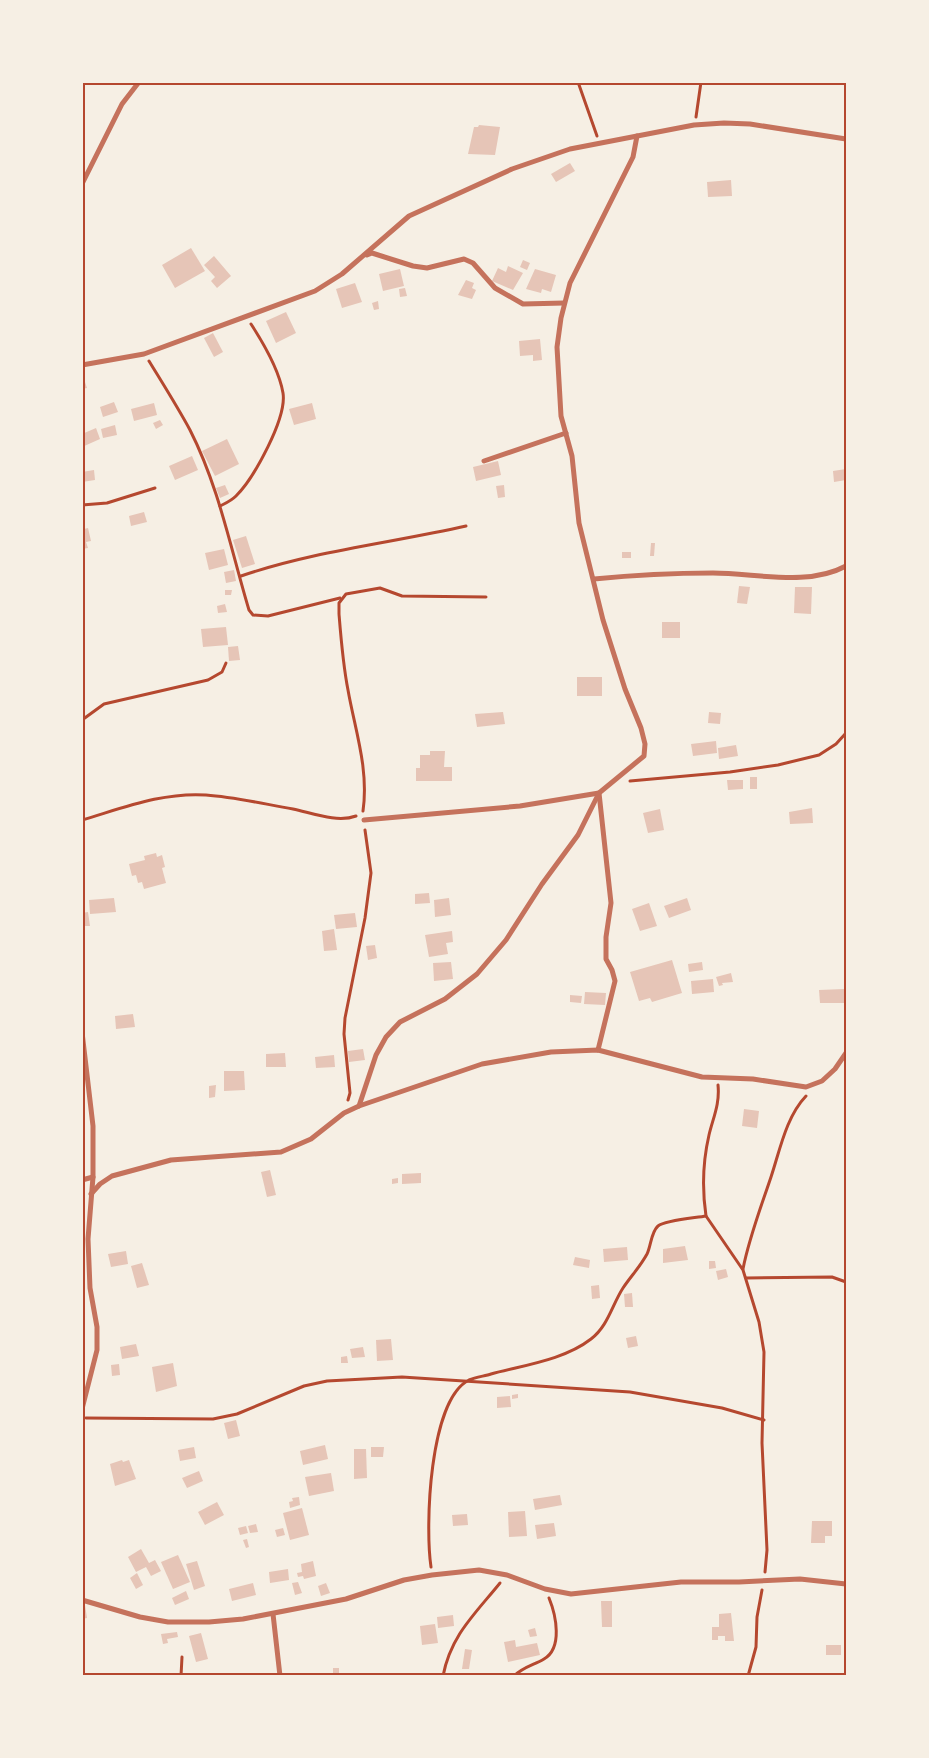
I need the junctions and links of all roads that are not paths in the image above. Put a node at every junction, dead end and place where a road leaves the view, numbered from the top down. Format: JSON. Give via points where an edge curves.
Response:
{"nodes":[{"id":1,"x":139,"y":82,"type":"edge"},
{"id":2,"x":636,"y":136,"type":"junction"},
{"id":3,"x":846,"y":139,"type":"edge"},
{"id":4,"x":82,"y":184,"type":"edge"},
{"id":5,"x":361,"y":258,"type":"junction"},
{"id":6,"x":564,"y":303,"type":"junction"},
{"id":7,"x":82,"y":365,"type":"edge"},
{"id":8,"x":566,"y":433,"type":"junction"},
{"id":9,"x":484,"y":461,"type":"dead end"},
{"id":10,"x":846,"y":566,"type":"edge"},
{"id":11,"x":594,"y":579,"type":"junction"},
{"id":12,"x":599,"y":793,"type":"junction"},
{"id":13,"x":364,"y":820,"type":"road end"},
{"id":14,"x":82,"y":1032,"type":"edge"},
{"id":15,"x":598,"y":1050,"type":"junction"},
{"id":16,"x":846,"y":1053,"type":"edge"},
{"id":17,"x":359,"y":1106,"type":"junction"},
{"id":18,"x":93,"y":1177,"type":"junction"},
{"id":19,"x":82,"y":1180,"type":"edge"},
{"id":20,"x":91,"y":1194,"type":"junction"},
{"id":21,"x":82,"y":1409,"type":"edge"},
{"id":22,"x":846,"y":1584,"type":"edge"},
{"id":23,"x":82,"y":1600,"type":"edge"},
{"id":24,"x":273,"y":1614,"type":"junction"},
{"id":25,"x":280,"y":1676,"type":"edge"}],
"edges":[{"from":1,"to":4,"type":"street","via":[[122,104]]},
{"from":2,"to":3,"type":"street","via":[[694,125],[750,124]]},
{"from":2,"to":5,"type":"street","via":[[538,159],[422,210],[402,221]]},
{"from":2,"to":6,"type":"street","via":[[633,157],[578,265]]},
{"from":5,"to":6,"type":"street","via":[[372,253],[426,268],[464,260],[473,263],[495,288],[523,304]]},
{"from":5,"to":7,"type":"street","via":[[315,291],[144,354]]},
{"from":6,"to":8,"type":"street","via":[[557,347],[561,416]]},
{"from":8,"to":9,"type":"street"},
{"from":8,"to":11,"type":"street","via":[[572,456],[579,523]]},
{"from":10,"to":11,"type":"street","via":[[825,573],[788,577],[662,573]]},
{"from":11,"to":12,"type":"street","via":[[606,630],[645,744],[644,756]]},
{"from":12,"to":13,"type":"street","via":[[520,806]]},
{"from":12,"to":15,"type":"street","via":[[611,903],[606,959],[614,982]]},
{"from":12,"to":17,"type":"street","via":[[578,836],[493,956],[461,988],[400,1022],[386,1037],[376,1055]]},
{"from":14,"to":18,"type":"street","via":[[93,1126]]},
{"from":15,"to":16,"type":"street","via":[[717,1079],[753,1079],[806,1087],[822,1081],[836,1069]]},
{"from":15,"to":17,"type":"street","via":[[551,1052],[482,1064]]},
{"from":17,"to":20,"type":"street","via":[[344,1112],[310,1139],[281,1152],[171,1160],[112,1176]]},
{"from":18,"to":19,"type":"street"},
{"from":18,"to":20,"type":"street"},
{"from":20,"to":21,"type":"street","via":[[88,1239],[97,1350]]},
{"from":22,"to":24,"type":"street","via":[[800,1579],[681,1582],[571,1594],[479,1570],[404,1580],[346,1599]]},
{"from":23,"to":24,"type":"street","via":[[168,1622],[209,1622]]},
{"from":24,"to":25,"type":"street"}]}
